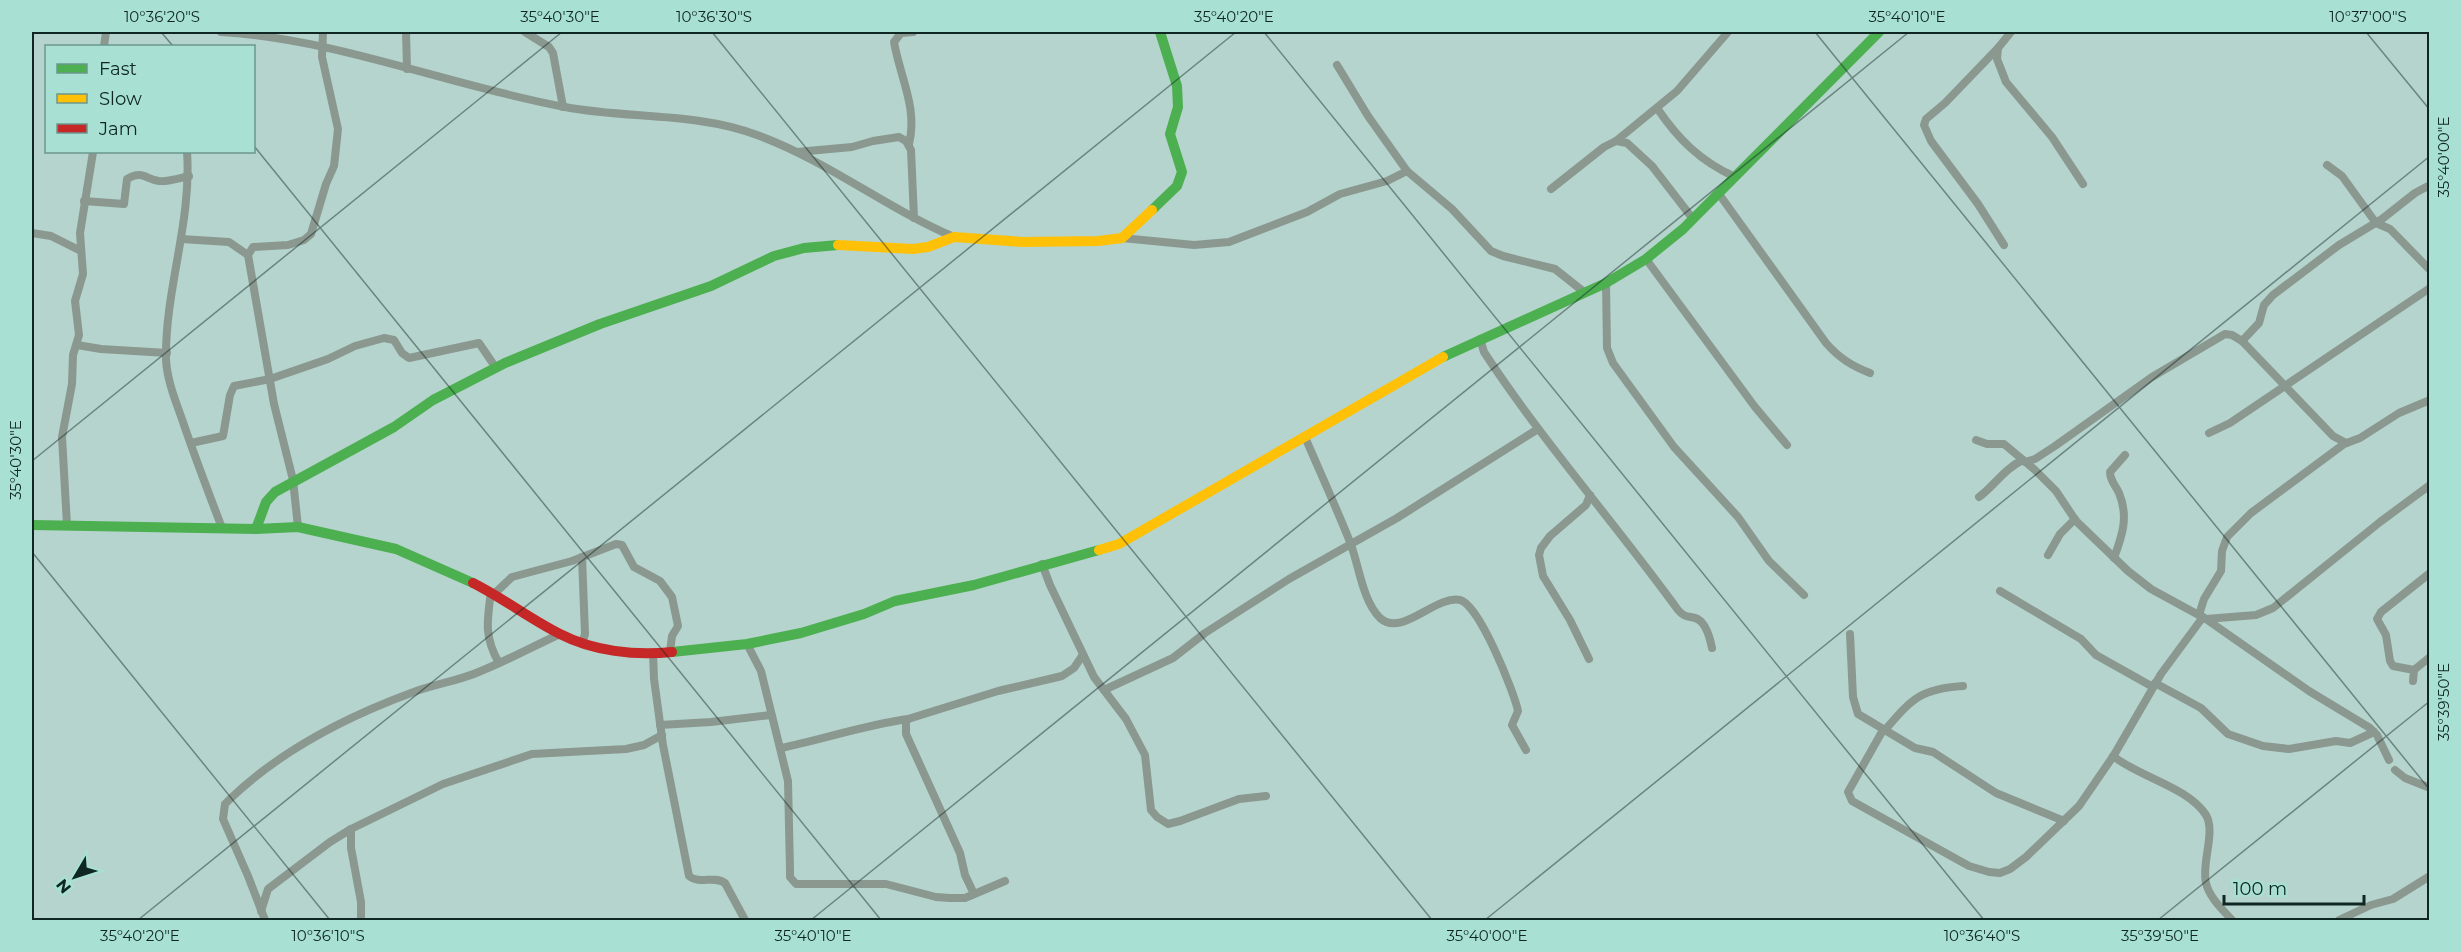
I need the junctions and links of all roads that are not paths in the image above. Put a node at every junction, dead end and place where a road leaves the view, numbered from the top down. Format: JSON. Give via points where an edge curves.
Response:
{"nodes":[{"id":1,"x":221,"y":32,"type":"edge"},
{"id":2,"x":323,"y":32,"type":"edge"},
{"id":3,"x":406,"y":32,"type":"edge"},
{"id":4,"x":525,"y":32,"type":"edge"},
{"id":5,"x":913,"y":32,"type":"edge"},
{"id":6,"x":1160,"y":32,"type":"edge"},
{"id":7,"x":1728,"y":32,"type":"edge"},
{"id":8,"x":1879,"y":32,"type":"edge"},
{"id":9,"x":2011,"y":32,"type":"edge"},
{"id":10,"x":322,"y":46,"type":"junction"},
{"id":11,"x":1998,"y":48,"type":"junction"},
{"id":12,"x":1337,"y":65,"type":"dead end"},
{"id":13,"x":407,"y":69,"type":"junction"},
{"id":14,"x":563,"y":107,"type":"junction"},
{"id":15,"x":1657,"y":108,"type":"junction"},
{"id":16,"x":1616,"y":141,"type":"junction"},
{"id":17,"x":909,"y":144,"type":"junction"},
{"id":18,"x":796,"y":152,"type":"junction"},
{"id":19,"x":93,"y":153,"type":"edge"},
{"id":20,"x":187,"y":153,"type":"edge"},
{"id":21,"x":2327,"y":165,"type":"dead end"},
{"id":22,"x":1407,"y":171,"type":"junction"},
{"id":23,"x":189,"y":176,"type":"junction"},
{"id":24,"x":1735,"y":177,"type":"junction"},
{"id":25,"x":2083,"y":184,"type":"dead end"},
{"id":26,"x":2430,"y":184,"type":"edge"},
{"id":27,"x":1551,"y":189,"type":"dead end"},
{"id":28,"x":1719,"y":194,"type":"junction"},
{"id":29,"x":84,"y":201,"type":"junction"},
{"id":30,"x":914,"y":218,"type":"junction"},
{"id":31,"x":1693,"y":219,"type":"junction"},
{"id":32,"x":2376,"y":223,"type":"junction"},
{"id":33,"x":32,"y":233,"type":"edge"},
{"id":34,"x":954,"y":237,"type":"junction"},
{"id":35,"x":181,"y":238,"type":"junction"},
{"id":36,"x":1122,"y":238,"type":"junction"},
{"id":37,"x":2004,"y":245,"type":"dead end"},
{"id":38,"x":81,"y":251,"type":"junction"},
{"id":39,"x":248,"y":255,"type":"junction"},
{"id":40,"x":1646,"y":259,"type":"junction"},
{"id":41,"x":2430,"y":270,"type":"edge"},
{"id":42,"x":1606,"y":283,"type":"junction"},
{"id":43,"x":2430,"y":288,"type":"edge"},
{"id":44,"x":1584,"y":292,"type":"junction"},
{"id":45,"x":1480,"y":339,"type":"junction"},
{"id":46,"x":2242,"y":341,"type":"junction"},
{"id":47,"x":77,"y":345,"type":"junction"},
{"id":48,"x":167,"y":353,"type":"junction"},
{"id":49,"x":496,"y":368,"type":"junction"},
{"id":50,"x":1870,"y":373,"type":"dead end"},
{"id":51,"x":270,"y":379,"type":"junction"},
{"id":52,"x":2284,"y":385,"type":"junction"},
{"id":53,"x":2430,"y":400,"type":"edge"},
{"id":54,"x":1538,"y":429,"type":"junction"},
{"id":55,"x":2209,"y":433,"type":"dead end"},
{"id":56,"x":1305,"y":437,"type":"junction"},
{"id":57,"x":1976,"y":440,"type":"dead end"},
{"id":58,"x":2346,"y":443,"type":"junction"},
{"id":59,"x":190,"y":444,"type":"junction"},
{"id":60,"x":1787,"y":446,"type":"dead end"},
{"id":61,"x":2125,"y":455,"type":"dead end"},
{"id":62,"x":2024,"y":461,"type":"junction"},
{"id":63,"x":293,"y":480,"type":"junction"},
{"id":64,"x":2430,"y":485,"type":"edge"},
{"id":65,"x":1590,"y":495,"type":"junction"},
{"id":66,"x":1979,"y":497,"type":"dead end"},
{"id":67,"x":2075,"y":519,"type":"junction"},
{"id":68,"x":32,"y":525,"type":"edge"},
{"id":69,"x":67,"y":525,"type":"junction"},
{"id":70,"x":298,"y":527,"type":"junction"},
{"id":71,"x":222,"y":528,"type":"junction"},
{"id":72,"x":256,"y":529,"type":"junction"},
{"id":73,"x":1351,"y":544,"type":"junction"},
{"id":74,"x":2048,"y":555,"type":"dead end"},
{"id":75,"x":582,"y":557,"type":"junction"},
{"id":76,"x":2114,"y":558,"type":"junction"},
{"id":77,"x":1042,"y":564,"type":"junction"},
{"id":78,"x":2430,"y":573,"type":"edge"},
{"id":79,"x":2000,"y":591,"type":"dead end"},
{"id":80,"x":492,"y":593,"type":"junction"},
{"id":81,"x":1803,"y":596,"type":"dead end"},
{"id":82,"x":2203,"y":617,"type":"junction"},
{"id":83,"x":560,"y":634,"type":"junction"},
{"id":84,"x":1850,"y":634,"type":"dead end"},
{"id":85,"x":582,"y":644,"type":"junction"},
{"id":86,"x":747,"y":644,"type":"junction"},
{"id":87,"x":1712,"y":648,"type":"dead end"},
{"id":88,"x":670,"y":652,"type":"junction"},
{"id":89,"x":653,"y":653,"type":"junction"},
{"id":90,"x":1082,"y":656,"type":"junction"},
{"id":91,"x":2430,"y":657,"type":"edge"},
{"id":92,"x":1589,"y":659,"type":"dead end"},
{"id":93,"x":499,"y":663,"type":"junction"},
{"id":94,"x":2414,"y":670,"type":"junction"},
{"id":95,"x":2413,"y":681,"type":"dead end"},
{"id":96,"x":2154,"y":685,"type":"junction"},
{"id":97,"x":1963,"y":686,"type":"dead end"},
{"id":98,"x":1104,"y":690,"type":"junction"},
{"id":99,"x":771,"y":715,"type":"junction"},
{"id":100,"x":908,"y":718,"type":"junction"},
{"id":101,"x":891,"y":721,"type":"junction"},
{"id":102,"x":660,"y":725,"type":"junction"},
{"id":103,"x":1883,"y":731,"type":"junction"},
{"id":104,"x":2374,"y":732,"type":"junction"},
{"id":105,"x":906,"y":734,"type":"junction"},
{"id":106,"x":662,"y":735,"type":"junction"},
{"id":107,"x":781,"y":748,"type":"junction"},
{"id":108,"x":1526,"y":750,"type":"dead end"},
{"id":109,"x":2113,"y":756,"type":"junction"},
{"id":110,"x":2389,"y":760,"type":"dead end"},
{"id":111,"x":2395,"y":770,"type":"dead end"},
{"id":112,"x":2430,"y":788,"type":"edge"},
{"id":113,"x":1266,"y":796,"type":"dead end"},
{"id":114,"x":2064,"y":821,"type":"junction"},
{"id":115,"x":351,"y":829,"type":"junction"},
{"id":116,"x":2430,"y":876,"type":"edge"},
{"id":117,"x":1005,"y":881,"type":"dead end"},
{"id":118,"x":251,"y":888,"type":"junction"},
{"id":119,"x":268,"y":889,"type":"junction"},
{"id":120,"x":974,"y":894,"type":"junction"},
{"id":121,"x":261,"y":912,"type":"junction"},
{"id":122,"x":265,"y":921,"type":"edge"},
{"id":123,"x":361,"y":921,"type":"edge"},
{"id":124,"x":745,"y":921,"type":"edge"},
{"id":125,"x":2232,"y":921,"type":"edge"},
{"id":126,"x":2339,"y":921,"type":"edge"}],
"edges":[{"from":1,"to":10,"type":"street"},
{"from":2,"to":10,"type":"street"},
{"from":3,"to":13,"type":"street"},
{"from":4,"to":14,"type":"street","via":[[553,53]]},
{"from":5,"to":17,"type":"street","via":[[901,33],[894,42],[909,95]]},
{"from":6,"to":36,"type":"street","via":[[1178,90],[1178,106],[1170,131],[1183,175],[1177,186]]},
{"from":7,"to":15,"type":"street","via":[[1677,91]]},
{"from":8,"to":24,"type":"street"},
{"from":9,"to":11,"type":"street"},
{"from":10,"to":13,"type":"street"},
{"from":10,"to":39,"type":"street","via":[[338,129],[334,166],[311,234],[299,243],[253,247]]},
{"from":11,"to":25,"type":"street","via":[[1997,59],[2006,82],[2058,144]]},
{"from":11,"to":37,"type":"street","via":[[1926,119],[1924,126]]},
{"from":12,"to":22,"type":"street"},
{"from":13,"to":14,"type":"street"},
{"from":14,"to":18,"type":"street","via":[[687,120],[754,134]]},
{"from":15,"to":16,"type":"street"},
{"from":15,"to":24,"type":"street","via":[[1687,147]]},
{"from":16,"to":27,"type":"street"},
{"from":16,"to":31,"type":"street","via":[[1637,150]]},
{"from":17,"to":18,"type":"street","via":[[902,138],[891,137],[852,147]]},
{"from":17,"to":30,"type":"street","via":[[914,172]]},
{"from":18,"to":30,"type":"street"},
{"from":19,"to":29,"type":"street"},
{"from":20,"to":23,"type":"street"},
{"from":21,"to":32,"type":"street","via":[[2342,176]]},
{"from":22,"to":36,"type":"street","via":[[1340,194],[1307,212],[1229,242],[1194,245]]},
{"from":22,"to":44,"type":"street","via":[[1452,208],[1491,251],[1555,269]]},
{"from":23,"to":29,"type":"street","via":[[159,181],[145,175],[132,176],[127,179],[122,205]]},
{"from":23,"to":35,"type":"street"},
{"from":24,"to":28,"type":"street"},
{"from":26,"to":32,"type":"street"},
{"from":28,"to":31,"type":"street"},
{"from":28,"to":50,"type":"street","via":[[1826,343],[1839,357]]},
{"from":29,"to":38,"type":"street"},
{"from":30,"to":34,"type":"street"},
{"from":31,"to":40,"type":"street"},
{"from":32,"to":41,"type":"street","via":[[2390,229]]},
{"from":32,"to":46,"type":"street","via":[[2339,245],[2273,295],[2264,305],[2259,323]]},
{"from":33,"to":38,"type":"street","via":[[51,236]]},
{"from":34,"to":36,"type":"street","via":[[1023,242]]},
{"from":34,"to":49,"type":"street","via":[[913,249],[847,244],[774,256],[711,286],[600,324]]},
{"from":35,"to":39,"type":"street","via":[[229,242]]},
{"from":35,"to":48,"type":"street"},
{"from":38,"to":47,"type":"street","via":[[82,274],[74,307],[79,328]]},
{"from":39,"to":51,"type":"street"},
{"from":40,"to":42,"type":"street"},
{"from":40,"to":60,"type":"street"},
{"from":42,"to":44,"type":"street"},
{"from":42,"to":81,"type":"street","via":[[1607,348],[1613,363],[1674,447],[1738,518],[1768,561]]},
{"from":43,"to":52,"type":"street"},
{"from":44,"to":45,"type":"street"},
{"from":45,"to":54,"type":"street","via":[[1484,352]]},
{"from":45,"to":56,"type":"street"},
{"from":46,"to":52,"type":"street"},
{"from":46,"to":62,"type":"street","via":[[2232,335],[2219,336],[2152,377],[2043,455]]},
{"from":47,"to":48,"type":"street"},
{"from":47,"to":69,"type":"street","via":[[62,437]]},
{"from":48,"to":59,"type":"street","via":[[171,386]]},
{"from":49,"to":51,"type":"street","via":[[479,343],[409,358],[389,338],[356,346]]},
{"from":49,"to":63,"type":"street"},
{"from":51,"to":59,"type":"street","via":[[234,386],[223,436]]},
{"from":51,"to":63,"type":"street"},
{"from":52,"to":55,"type":"street"},
{"from":52,"to":58,"type":"street","via":[[2333,436]]},
{"from":53,"to":58,"type":"street"},
{"from":54,"to":65,"type":"street"},
{"from":54,"to":73,"type":"street"},
{"from":56,"to":73,"type":"street"},
{"from":56,"to":77,"type":"street","via":[[1130,538]]},
{"from":57,"to":62,"type":"street","via":[[2004,444]]},
{"from":58,"to":82,"type":"street","via":[[2251,513],[2227,537],[2221,571],[2204,599]]},
{"from":59,"to":71,"type":"street"},
{"from":61,"to":76,"type":"street","via":[[2110,472],[2122,503],[2124,521]]},
{"from":62,"to":66,"type":"street","via":[[2010,468]]},
{"from":62,"to":67,"type":"street","via":[[2052,487]]},
{"from":63,"to":70,"type":"street"},
{"from":63,"to":72,"type":"street","via":[[266,502]]},
{"from":64,"to":82,"type":"street","via":[[2273,608],[2256,615]]},
{"from":65,"to":87,"type":"street","via":[[1678,610],[1687,618],[1701,621]]},
{"from":65,"to":92,"type":"street","via":[[1586,505],[1550,536],[1539,555],[1544,576]]},
{"from":67,"to":74,"type":"street"},
{"from":67,"to":76,"type":"street"},
{"from":68,"to":69,"type":"street"},
{"from":69,"to":71,"type":"street"},
{"from":70,"to":72,"type":"street"},
{"from":70,"to":80,"type":"street","via":[[396,549]]},
{"from":71,"to":72,"type":"street"},
{"from":73,"to":98,"type":"street","via":[[1217,625],[1173,658]]},
{"from":73,"to":108,"type":"street","via":[[1369,598],[1382,620],[1400,623],[1435,606],[1460,600],[1470,605],[1510,687],[1518,711],[1512,725]]},
{"from":75,"to":80,"type":"street","via":[[512,577]]},
{"from":75,"to":85,"type":"street"},
{"from":75,"to":88,"type":"street","via":[[600,548],[622,545],[634,567],[660,581],[672,597],[678,618]]},
{"from":76,"to":82,"type":"street","via":[[2151,589]]},
{"from":77,"to":86,"type":"street","via":[[974,585],[895,601],[792,636]]},
{"from":77,"to":90,"type":"street"},
{"from":78,"to":94,"type":"street","via":[[2377,619],[2386,635],[2393,666]]},
{"from":79,"to":96,"type":"street","via":[[2081,639],[2096,655]]},
{"from":80,"to":83,"type":"street"},
{"from":80,"to":93,"type":"street","via":[[488,636]]},
{"from":82,"to":96,"type":"street"},
{"from":82,"to":104,"type":"street"},
{"from":83,"to":85,"type":"street"},
{"from":83,"to":93,"type":"street"},
{"from":84,"to":103,"type":"street","via":[[1858,714]]},
{"from":85,"to":89,"type":"street"},
{"from":86,"to":88,"type":"street"},
{"from":86,"to":99,"type":"street","via":[[761,671]]},
{"from":88,"to":89,"type":"street"},
{"from":89,"to":102,"type":"street"},
{"from":90,"to":98,"type":"street"},
{"from":90,"to":100,"type":"street","via":[[1062,676]]},
{"from":91,"to":94,"type":"street"},
{"from":93,"to":118,"type":"street","via":[[384,704],[293,748],[244,785],[225,804],[223,819]]},
{"from":94,"to":95,"type":"street"},
{"from":96,"to":104,"type":"street","via":[[2201,708],[2228,734],[2263,746],[2289,749],[2336,741],[2350,743]]},
{"from":96,"to":109,"type":"street"},
{"from":97,"to":103,"type":"street","via":[[1923,693]]},
{"from":98,"to":113,"type":"street","via":[[1126,719],[1145,755],[1151,810],[1157,818],[1168,824],[1239,799]]},
{"from":99,"to":102,"type":"street"},
{"from":99,"to":107,"type":"street"},
{"from":100,"to":101,"type":"street"},
{"from":100,"to":105,"type":"street"},
{"from":101,"to":105,"type":"street"},
{"from":101,"to":107,"type":"street"},
{"from":102,"to":106,"type":"street"},
{"from":103,"to":114,"type":"street","via":[[1915,748],[1933,752],[1996,793]]},
{"from":103,"to":114,"type":"street","via":[[1848,792],[1849,797],[1969,866],[2000,873],[2010,869]]},
{"from":104,"to":110,"type":"street"},
{"from":105,"to":120,"type":"street","via":[[960,853]]},
{"from":106,"to":115,"type":"street","via":[[626,749],[522,756],[443,784]]},
{"from":106,"to":124,"type":"street","via":[[689,876],[725,883]]},
{"from":107,"to":120,"type":"street","via":[[790,800],[790,877],[796,884],[886,884],[950,898]]},
{"from":109,"to":114,"type":"street","via":[[2086,797]]},
{"from":109,"to":125,"type":"street","via":[[2190,799],[2205,814],[2209,833],[2206,884]]},
{"from":111,"to":112,"type":"street"},
{"from":115,"to":119,"type":"street"},
{"from":115,"to":123,"type":"street"},
{"from":116,"to":126,"type":"street","via":[[2393,899]]},
{"from":117,"to":120,"type":"street"},
{"from":118,"to":119,"type":"street"},
{"from":118,"to":121,"type":"street"},
{"from":119,"to":121,"type":"street"},
{"from":121,"to":122,"type":"street"}]}
